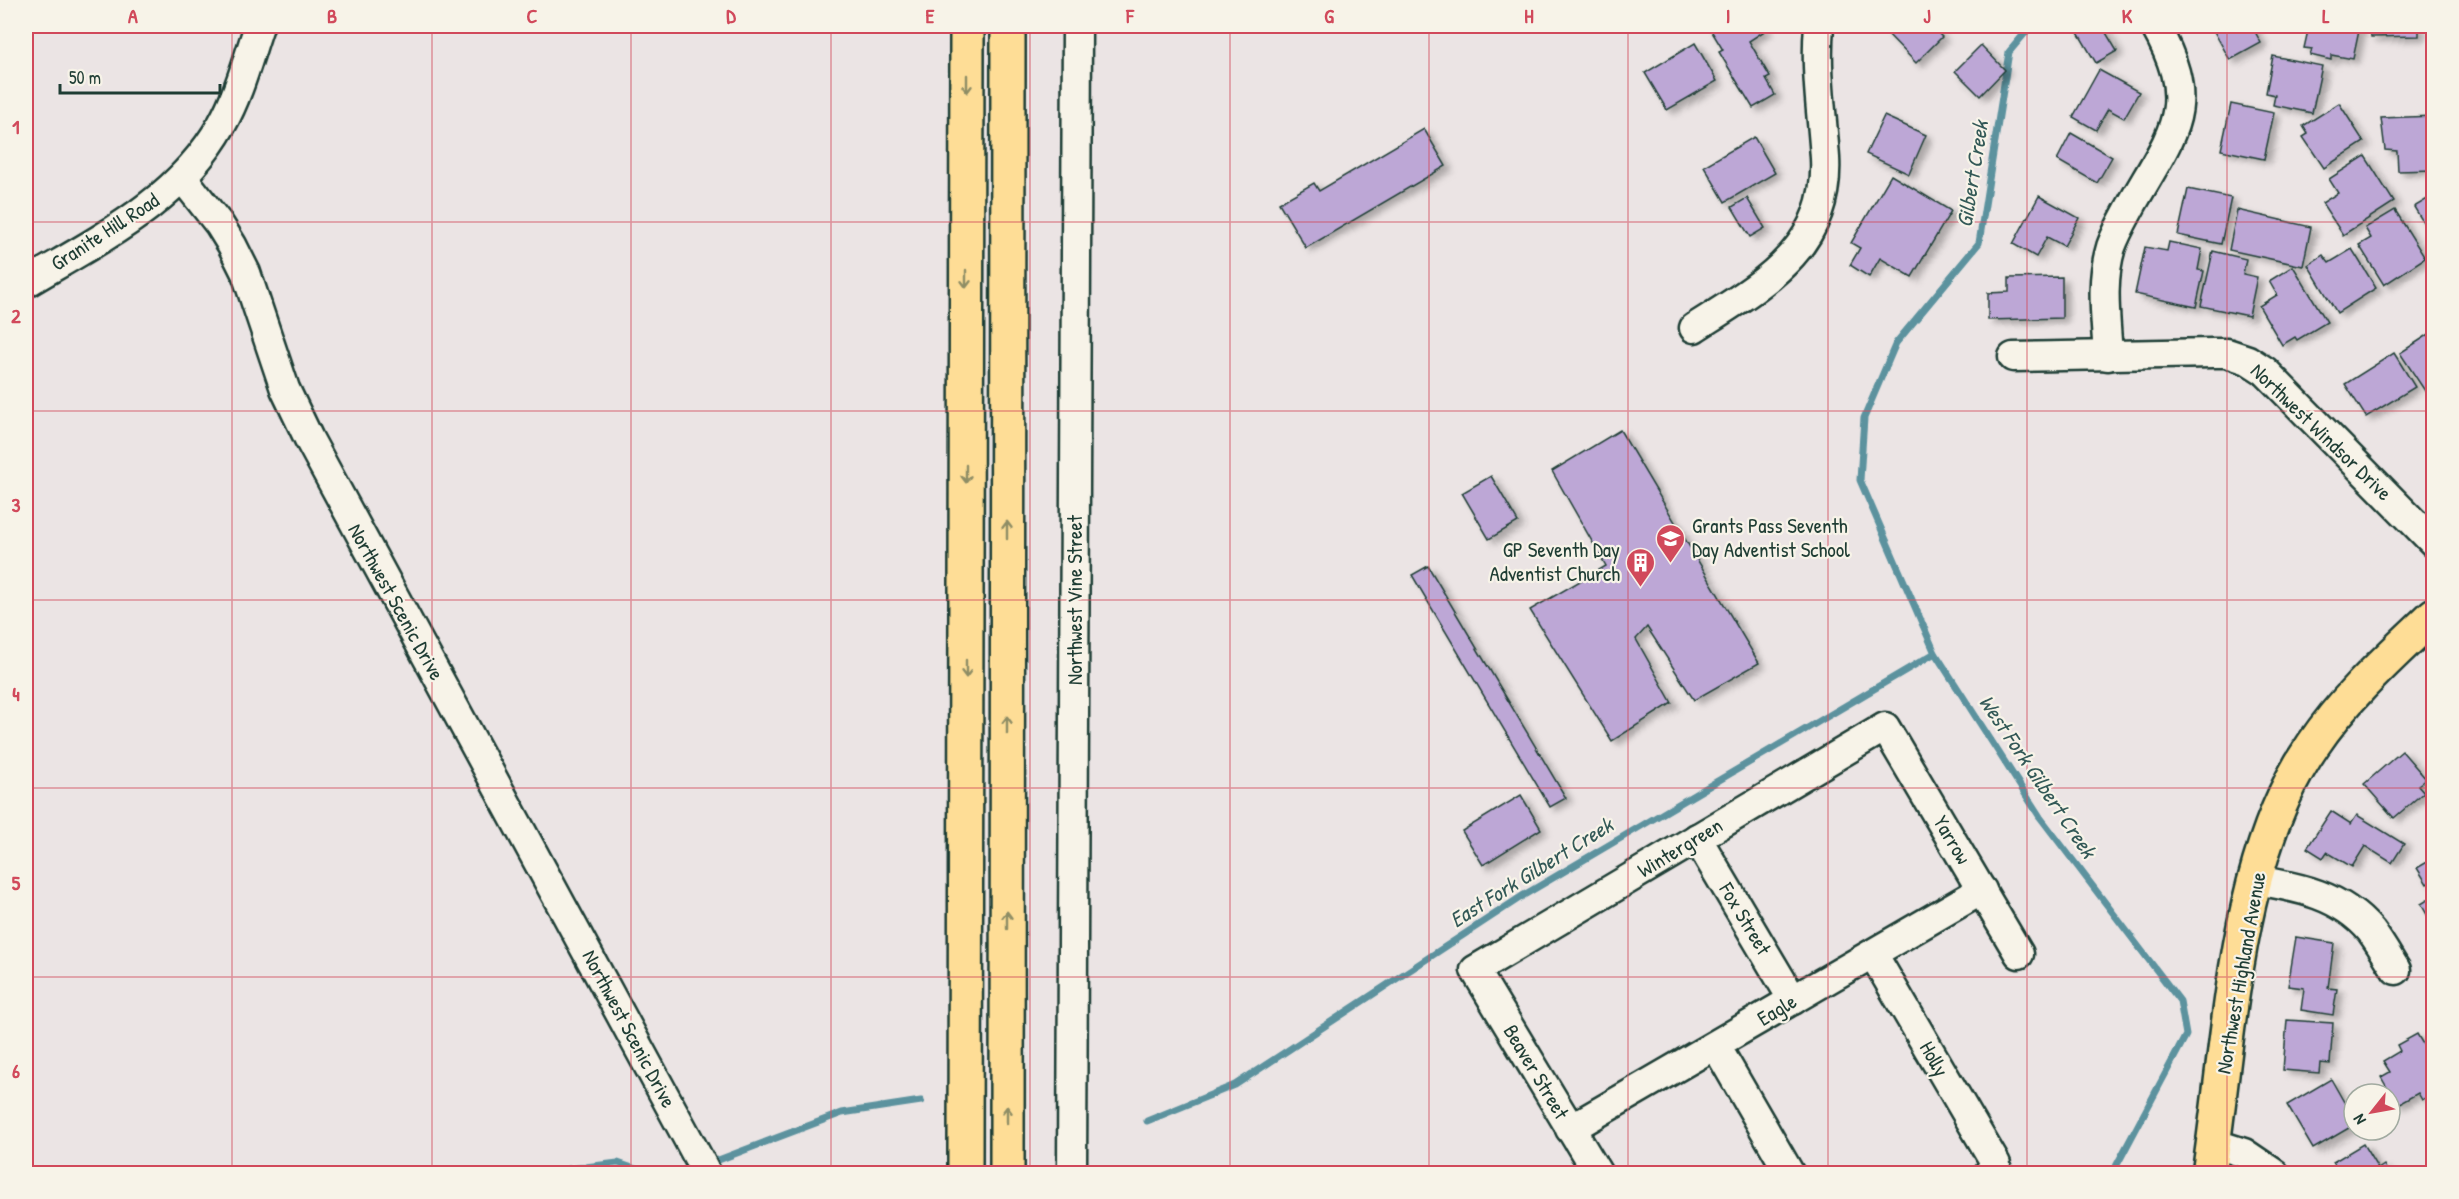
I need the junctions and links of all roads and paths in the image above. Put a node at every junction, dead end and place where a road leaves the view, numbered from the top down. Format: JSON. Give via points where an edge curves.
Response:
{"nodes":[{"id":1,"x":259,"y":26,"type":"edge"},
{"id":2,"x":967,"y":26,"type":"edge"},
{"id":3,"x":1008,"y":26,"type":"edge"},
{"id":4,"x":1077,"y":26,"type":"edge"},
{"id":5,"x":1819,"y":26,"type":"edge"},
{"id":6,"x":2155,"y":26,"type":"edge"},
{"id":7,"x":182,"y":177,"type":"junction"},
{"id":8,"x":26,"y":283,"type":"edge"},
{"id":9,"x":1694,"y":328,"type":"dead end"},
{"id":10,"x":2108,"y":356,"type":"junction"},
{"id":11,"x":2013,"y":357,"type":"dead end"},
{"id":12,"x":2433,"y":543,"type":"edge"},
{"id":13,"x":2433,"y":615,"type":"edge"},
{"id":14,"x":1885,"y":726,"type":"joint"},
{"id":15,"x":1697,"y":838,"type":"junction"},
{"id":16,"x":2254,"y":880,"type":"junction"},
{"id":17,"x":1982,"y":890,"type":"junction"},
{"id":18,"x":1873,"y":954,"type":"junction"},
{"id":19,"x":2019,"y":954,"type":"dead end"},
{"id":20,"x":1475,"y":970,"type":"joint"},
{"id":21,"x":2396,"y":970,"type":"dead end"},
{"id":22,"x":1793,"y":1000,"type":"junction"},
{"id":23,"x":1716,"y":1046,"type":"junction"},
{"id":24,"x":1570,"y":1129,"type":"junction"},
{"id":25,"x":2211,"y":1158,"type":"edge"},
{"id":26,"x":1992,"y":1169,"type":"edge"},
{"id":27,"x":707,"y":1173,"type":"edge"},
{"id":28,"x":965,"y":1173,"type":"edge"},
{"id":29,"x":1007,"y":1173,"type":"edge"},
{"id":30,"x":1072,"y":1173,"type":"edge"},
{"id":31,"x":1598,"y":1173,"type":"edge"},
{"id":32,"x":1790,"y":1173,"type":"edge"},
{"id":33,"x":2275,"y":1173,"type":"edge"}],
"edges":[{"from":1,"to":7,"type":"street","via":[[222,125]]},
{"from":2,"to":28,"type":"main road","one_way":true},
{"from":29,"to":3,"type":"main road","one_way":true},
{"from":4,"to":30,"type":"street","name":"Northwest Vine Street"},
{"from":5,"to":9,"type":"street","via":[[1817,59],[1825,161],[1823,191],[1815,218],[1805,241],[1788,262],[1761,285]]},
{"from":6,"to":10,"type":"street","via":[[2173,60],[2180,105],[2172,133],[2112,244],[2104,296]]},
{"from":7,"to":8,"type":"street","name":"Granite Hill Road","via":[[152,206]]},
{"from":7,"to":27,"type":"street","name":"Northwest Scenic Drive","via":[[232,245],[246,273],[285,389],[309,439]]},
{"from":10,"to":11,"type":"street","name":"Northwest Windsor Drive"},
{"from":10,"to":12,"type":"street","name":"Northwest Windsor Drive","via":[[2227,353],[2248,360],[2296,401]]},
{"from":13,"to":16,"type":"main road","name":"Northwest Highland Avenue","via":[[2343,706],[2312,746],[2286,790]]},
{"from":14,"to":15,"type":"street","name":"Wintergreen"},
{"from":14,"to":17,"type":"street","name":"Yarrow"},
{"from":15,"to":20,"type":"street","name":"Wintergreen"},
{"from":15,"to":22,"type":"street","name":"Fox Street"},
{"from":16,"to":21,"type":"street","via":[[2288,885],[2343,906],[2372,932]]},
{"from":16,"to":25,"type":"main road","name":"Northwest Highland Avenue","via":[[2239,957]]},
{"from":17,"to":18,"type":"street","name":"Eagle"},
{"from":17,"to":19,"type":"street","name":"Yarrow"},
{"from":18,"to":22,"type":"street","name":"Eagle"},
{"from":18,"to":26,"type":"street","name":"Holly"},
{"from":20,"to":24,"type":"street","name":"Beaver Street"},
{"from":22,"to":23,"type":"street","name":"Eagle"},
{"from":23,"to":24,"type":"street","name":"Eagle"},
{"from":23,"to":32,"type":"street"},
{"from":24,"to":31,"type":"street","name":"Beaver Street"},
{"from":25,"to":33,"type":"street","via":[[2244,1153]]}]}
